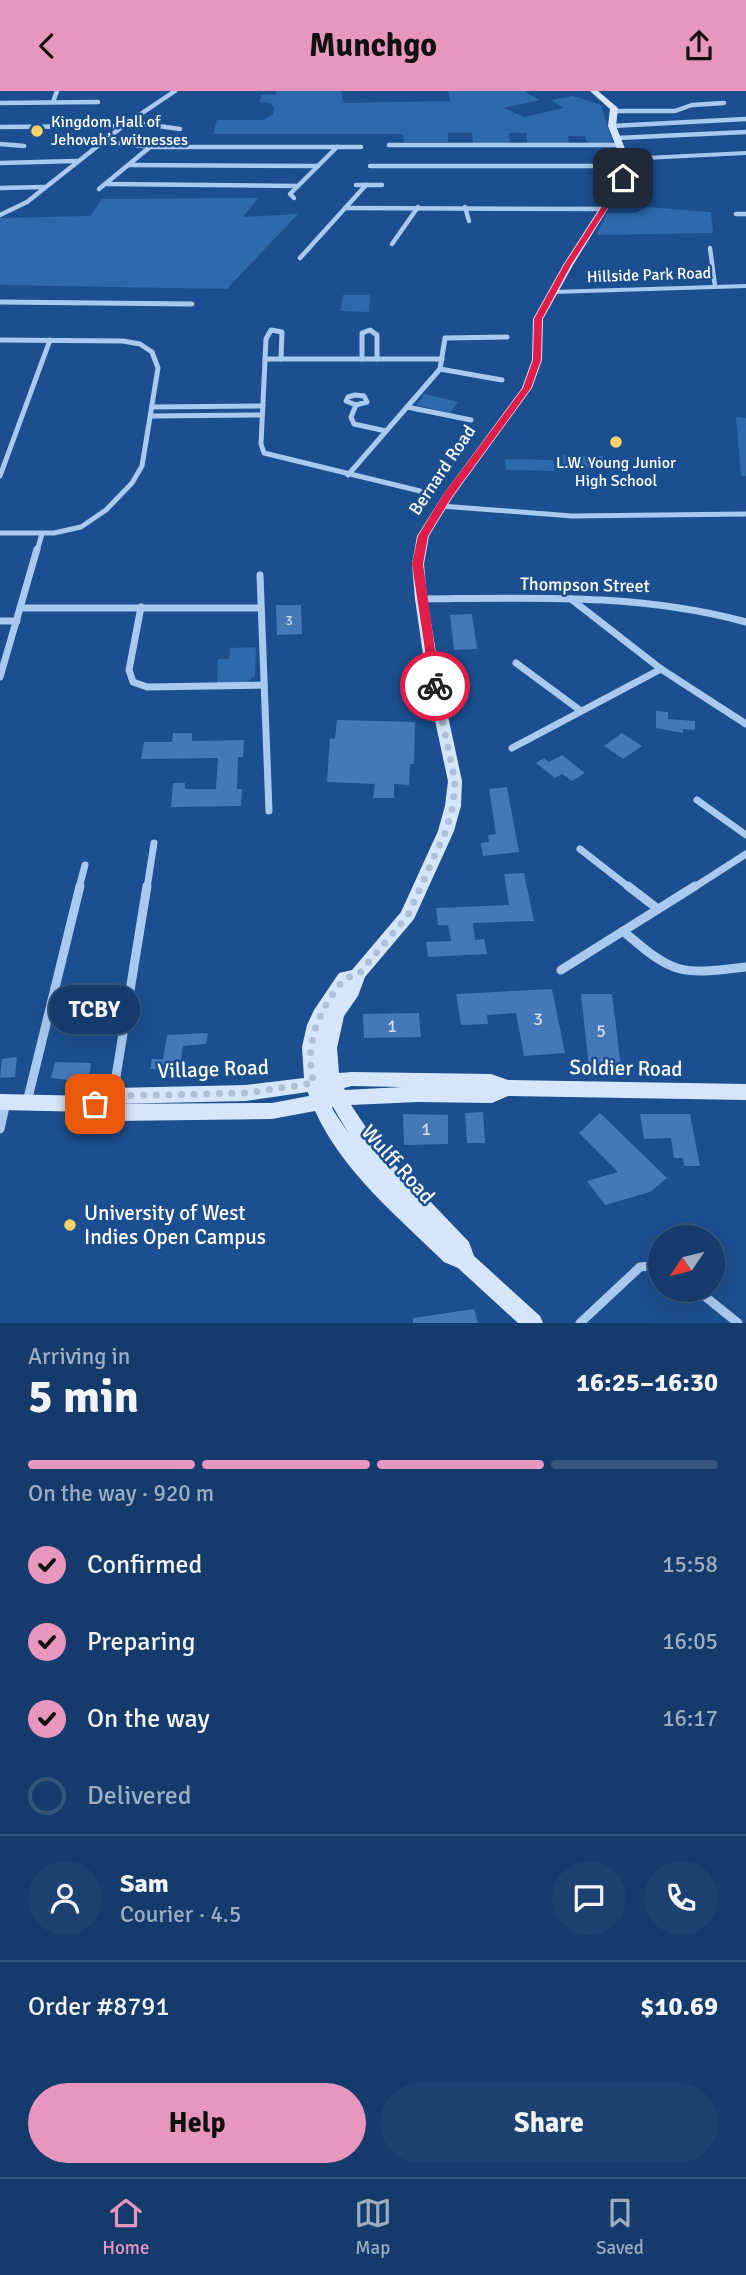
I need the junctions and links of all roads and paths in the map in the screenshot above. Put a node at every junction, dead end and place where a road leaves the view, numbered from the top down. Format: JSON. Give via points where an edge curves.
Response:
{"nodes":[{"id":1,"x":57,"y":91,"type":"edge"},
{"id":2,"x":175,"y":91,"type":"edge"},
{"id":3,"x":594,"y":91,"type":"edge"},
{"id":4,"x":53,"y":102,"type":"junction"},
{"id":5,"x":98,"y":102,"type":"dead end"},
{"id":6,"x":0,"y":103,"type":"edge"},
{"id":7,"x":724,"y":103,"type":"dead end"},
{"id":8,"x":614,"y":111,"type":"junction"},
{"id":9,"x":746,"y":119,"type":"edge"},
{"id":10,"x":130,"y":122,"type":"junction"},
{"id":11,"x":123,"y":126,"type":"junction"},
{"id":12,"x":0,"y":127,"type":"edge"},
{"id":13,"x":180,"y":129,"type":"dead end"},
{"id":14,"x":746,"y":132,"type":"edge"},
{"id":15,"x":616,"y":136,"type":"junction"},
{"id":16,"x":104,"y":141,"type":"junction"},
{"id":17,"x":0,"y":144,"type":"edge"},
{"id":18,"x":389,"y":145,"type":"dead end"},
{"id":19,"x":24,"y":146,"type":"dead end"},
{"id":20,"x":150,"y":147,"type":"junction"},
{"id":21,"x":337,"y":147,"type":"junction"},
{"id":22,"x":361,"y":147,"type":"dead end"},
{"id":23,"x":745,"y":154,"type":"edge"},
{"id":24,"x":77,"y":161,"type":"junction"},
{"id":25,"x":625,"y":162,"type":"junction"},
{"id":26,"x":0,"y":163,"type":"edge"},
{"id":27,"x":129,"y":165,"type":"junction"},
{"id":28,"x":318,"y":166,"type":"junction"},
{"id":29,"x":370,"y":166,"type":"dead end"},
{"id":30,"x":107,"y":184,"type":"junction"},
{"id":31,"x":298,"y":185,"type":"junction"},
{"id":32,"x":356,"y":185,"type":"dead end"},
{"id":33,"x":366,"y":185,"type":"junction"},
{"id":34,"x":382,"y":185,"type":"dead end"},
{"id":35,"x":44,"y":187,"type":"junction"},
{"id":36,"x":0,"y":188,"type":"edge"},
{"id":37,"x":99,"y":189,"type":"dead end"},
{"id":38,"x":294,"y":198,"type":"dead end"},
{"id":39,"x":418,"y":207,"type":"junction"},
{"id":40,"x":465,"y":207,"type":"junction"},
{"id":41,"x":345,"y":208,"type":"junction"},
{"id":42,"x":604,"y":209,"type":"junction"},
{"id":43,"x":746,"y":213,"type":"edge"},
{"id":44,"x":736,"y":214,"type":"dead end"},
{"id":45,"x":0,"y":215,"type":"edge"},
{"id":46,"x":469,"y":221,"type":"dead end"},
{"id":47,"x":392,"y":243,"type":"dead end"},
{"id":48,"x":710,"y":248,"type":"dead end"},
{"id":49,"x":300,"y":258,"type":"dead end"},
{"id":50,"x":715,"y":286,"type":"junction"},
{"id":51,"x":746,"y":286,"type":"edge"},
{"id":52,"x":553,"y":292,"type":"junction"},
{"id":53,"x":0,"y":302,"type":"edge"},
{"id":54,"x":192,"y":304,"type":"dead end"},
{"id":55,"x":507,"y":337,"type":"dead end"},
{"id":56,"x":0,"y":340,"type":"edge"},
{"id":57,"x":50,"y":340,"type":"junction"},
{"id":58,"x":265,"y":359,"type":"junction"},
{"id":59,"x":281,"y":359,"type":"junction"},
{"id":60,"x":362,"y":359,"type":"junction"},
{"id":61,"x":377,"y":359,"type":"junction"},
{"id":62,"x":442,"y":359,"type":"junction"},
{"id":63,"x":440,"y":369,"type":"junction"},
{"id":64,"x":502,"y":380,"type":"dead end"},
{"id":65,"x":356,"y":405,"type":"dead end"},
{"id":66,"x":263,"y":406,"type":"junction"},
{"id":67,"x":153,"y":407,"type":"junction"},
{"id":68,"x":407,"y":407,"type":"junction"},
{"id":69,"x":262,"y":415,"type":"junction"},
{"id":70,"x":152,"y":416,"type":"junction"},
{"id":71,"x":471,"y":420,"type":"dead end"},
{"id":72,"x":386,"y":431,"type":"junction"},
{"id":73,"x":0,"y":475,"type":"edge"},
{"id":74,"x":348,"y":475,"type":"junction"},
{"id":75,"x":420,"y":491,"type":"dead end"},
{"id":76,"x":441,"y":506,"type":"junction"},
{"id":77,"x":746,"y":515,"type":"edge"},
{"id":78,"x":0,"y":533,"type":"edge"},
{"id":79,"x":42,"y":534,"type":"junction"},
{"id":80,"x":260,"y":575,"type":"dead end"},
{"id":81,"x":421,"y":599,"type":"junction"},
{"id":82,"x":571,"y":599,"type":"junction"},
{"id":83,"x":21,"y":607,"type":"junction"},
{"id":84,"x":141,"y":607,"type":"junction"},
{"id":85,"x":261,"y":608,"type":"junction"},
{"id":86,"x":0,"y":621,"type":"edge"},
{"id":87,"x":17,"y":621,"type":"junction"},
{"id":88,"x":746,"y":622,"type":"edge"},
{"id":89,"x":516,"y":663,"type":"dead end"},
{"id":90,"x":661,"y":669,"type":"junction"},
{"id":91,"x":0,"y":677,"type":"edge"},
{"id":92,"x":264,"y":685,"type":"junction"},
{"id":93,"x":581,"y":711,"type":"junction"},
{"id":94,"x":746,"y":724,"type":"edge"},
{"id":95,"x":512,"y":748,"type":"dead end"},
{"id":96,"x":697,"y":800,"type":"dead end"},
{"id":97,"x":269,"y":811,"type":"dead end"},
{"id":98,"x":746,"y":835,"type":"edge"},
{"id":99,"x":154,"y":843,"type":"dead end"},
{"id":100,"x":580,"y":849,"type":"dead end"},
{"id":101,"x":746,"y":854,"type":"edge"},
{"id":102,"x":85,"y":865,"type":"dead end"},
{"id":103,"x":658,"y":909,"type":"junction"},
{"id":104,"x":623,"y":931,"type":"junction"},
{"id":105,"x":746,"y":967,"type":"edge"},
{"id":106,"x":561,"y":970,"type":"dead end"},
{"id":107,"x":327,"y":1091,"type":"junction"},
{"id":108,"x":746,"y":1092,"type":"edge"},
{"id":109,"x":3,"y":1102,"type":"edge"},
{"id":110,"x":26,"y":1104,"type":"junction"},
{"id":111,"x":107,"y":1104,"type":"junction"},
{"id":112,"x":0,"y":1129,"type":"edge"},
{"id":113,"x":648,"y":1264,"type":"edge"},
{"id":114,"x":712,"y":1302,"type":"edge"},
{"id":115,"x":533,"y":1323,"type":"edge"},
{"id":116,"x":580,"y":1323,"type":"edge"},
{"id":117,"x":738,"y":1323,"type":"edge"}],
"edges":[{"from":1,"to":4,"type":"street"},
{"from":2,"to":10,"type":"street"},
{"from":3,"to":8,"type":"main road"},
{"from":4,"to":5,"type":"street"},
{"from":4,"to":6,"type":"street"},
{"from":7,"to":8,"type":"street","via":[[675,111]]},
{"from":8,"to":15,"type":"main road"},
{"from":9,"to":15,"type":"street"},
{"from":10,"to":11,"type":"street"},
{"from":10,"to":13,"type":"street"},
{"from":11,"to":12,"type":"street"},
{"from":11,"to":16,"type":"street"},
{"from":14,"to":15,"type":"street"},
{"from":15,"to":18,"type":"street"},
{"from":15,"to":25,"type":"main road"},
{"from":16,"to":20,"type":"street"},
{"from":16,"to":24,"type":"street"},
{"from":17,"to":19,"type":"street"},
{"from":20,"to":21,"type":"street"},
{"from":20,"to":27,"type":"street"},
{"from":21,"to":22,"type":"street"},
{"from":21,"to":28,"type":"street"},
{"from":23,"to":25,"type":"street"},
{"from":24,"to":26,"type":"street"},
{"from":24,"to":35,"type":"street"},
{"from":25,"to":29,"type":"street"},
{"from":25,"to":42,"type":"main road","name":"Bernard Road","via":[[623,178]]},
{"from":27,"to":28,"type":"street"},
{"from":27,"to":30,"type":"street"},
{"from":28,"to":31,"type":"street"},
{"from":30,"to":31,"type":"street"},
{"from":30,"to":37,"type":"street"},
{"from":31,"to":38,"type":"street","via":[[290,194]]},
{"from":32,"to":33,"type":"street"},
{"from":33,"to":34,"type":"street"},
{"from":33,"to":41,"type":"street"},
{"from":35,"to":36,"type":"street"},
{"from":35,"to":45,"type":"street","via":[[27,202]]},
{"from":39,"to":40,"type":"street"},
{"from":39,"to":41,"type":"street"},
{"from":39,"to":47,"type":"street"},
{"from":40,"to":42,"type":"street"},
{"from":40,"to":46,"type":"street"},
{"from":41,"to":49,"type":"street"},
{"from":42,"to":52,"type":"main road","name":"Bernard Road"},
{"from":43,"to":44,"type":"street"},
{"from":48,"to":50,"type":"street"},
{"from":50,"to":51,"type":"street","name":"Hillside Park Road"},
{"from":50,"to":52,"type":"street","name":"Hillside Park Road"},
{"from":52,"to":76,"type":"main road","name":"Bernard Road","via":[[538,319],[537,360],[527,388]]},
{"from":53,"to":54,"type":"street"},
{"from":55,"to":62,"type":"street","via":[[447,338]]},
{"from":56,"to":57,"type":"street"},
{"from":57,"to":67,"type":"street","via":[[140,344],[154,355],[158,368]]},
{"from":57,"to":73,"type":"street"},
{"from":58,"to":59,"type":"street"},
{"from":58,"to":59,"type":"street","via":[[268,333],[274,330],[282,333]]},
{"from":58,"to":66,"type":"street"},
{"from":59,"to":60,"type":"street"},
{"from":60,"to":61,"type":"street"},
{"from":60,"to":61,"type":"street","via":[[362,333],[370,330],[377,335]]},
{"from":61,"to":62,"type":"street"},
{"from":62,"to":63,"type":"street"},
{"from":63,"to":64,"type":"street"},
{"from":63,"to":68,"type":"street"},
{"from":65,"to":72,"type":"street","via":[[351,417],[355,424]]},
{"from":66,"to":67,"type":"street"},
{"from":66,"to":69,"type":"street"},
{"from":67,"to":70,"type":"street"},
{"from":68,"to":71,"type":"street"},
{"from":68,"to":72,"type":"street"},
{"from":69,"to":70,"type":"street"},
{"from":69,"to":74,"type":"street","via":[[261,448],[266,455]]},
{"from":70,"to":79,"type":"street","via":[[142,466],[120,496],[90,522]]},
{"from":72,"to":74,"type":"street"},
{"from":74,"to":75,"type":"street"},
{"from":76,"to":77,"type":"street","via":[[572,516]]},
{"from":76,"to":81,"type":"main road","name":"Bernard Road","via":[[423,536],[418,564]]},
{"from":78,"to":79,"type":"street"},
{"from":79,"to":83,"type":"street"},
{"from":80,"to":85,"type":"street"},
{"from":81,"to":82,"type":"street","name":"Thompson Street"},
{"from":81,"to":107,"type":"main road","name":"Bernard Road","via":[[455,781],[453,806],[408,915],[358,975],[358,985],[335,1015]]},
{"from":82,"to":88,"type":"street","name":"Thompson Street","via":[[671,603]]},
{"from":82,"to":90,"type":"street"},
{"from":83,"to":84,"type":"street"},
{"from":83,"to":87,"type":"street"},
{"from":84,"to":85,"type":"street"},
{"from":84,"to":92,"type":"street","via":[[129,670],[133,682],[147,687]]},
{"from":85,"to":92,"type":"street"},
{"from":86,"to":87,"type":"street"},
{"from":87,"to":91,"type":"street"},
{"from":89,"to":93,"type":"street"},
{"from":90,"to":93,"type":"street"},
{"from":90,"to":94,"type":"street"},
{"from":92,"to":97,"type":"street"},
{"from":93,"to":95,"type":"street"},
{"from":96,"to":98,"type":"street"},
{"from":99,"to":111,"type":"street"},
{"from":100,"to":103,"type":"street"},
{"from":101,"to":103,"type":"street"},
{"from":102,"to":110,"type":"street"},
{"from":103,"to":104,"type":"street"},
{"from":104,"to":105,"type":"street","via":[[673,970],[692,974]]},
{"from":104,"to":106,"type":"street"},
{"from":107,"to":108,"type":"main road","name":"Soldier Road","via":[[492,1095],[506,1088]]},
{"from":107,"to":111,"type":"main road","via":[[272,1111]]},
{"from":107,"to":115,"type":"main road","name":"Wulff Road","via":[[374,1154],[463,1248],[465,1261]]},
{"from":109,"to":110,"type":"main road"},
{"from":109,"to":112,"type":"street"},
{"from":110,"to":111,"type":"main road"},
{"from":113,"to":116,"type":"street"},
{"from":114,"to":117,"type":"street"}]}
